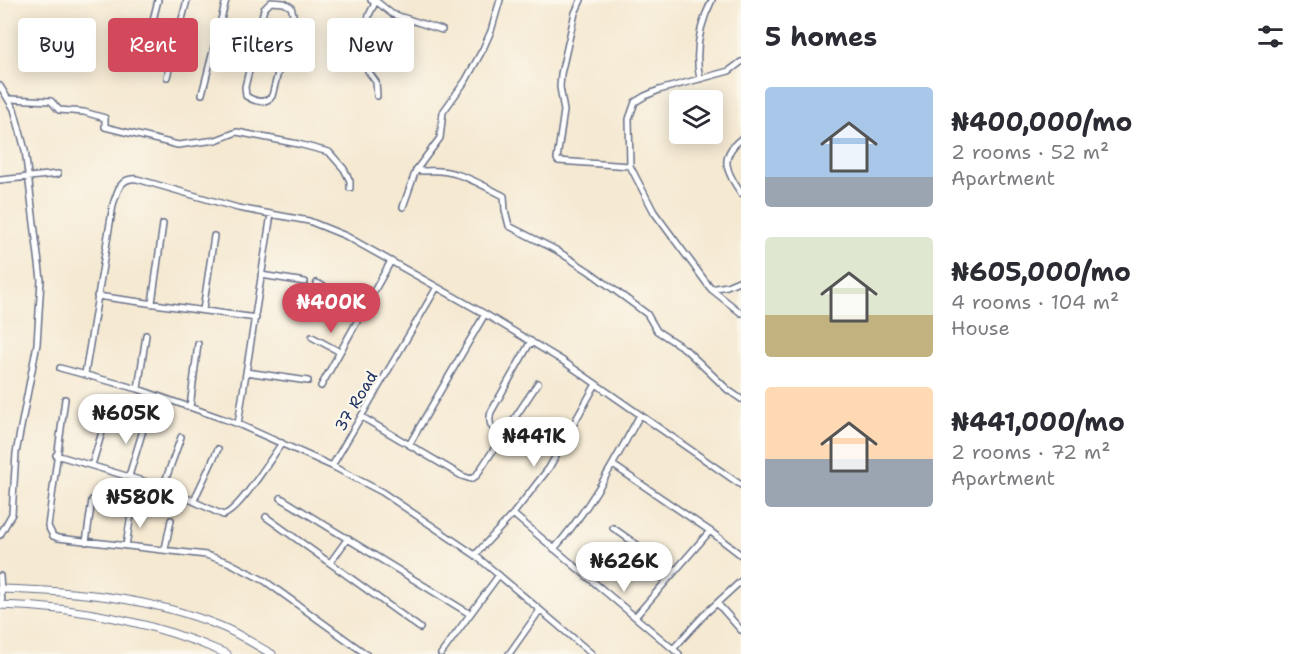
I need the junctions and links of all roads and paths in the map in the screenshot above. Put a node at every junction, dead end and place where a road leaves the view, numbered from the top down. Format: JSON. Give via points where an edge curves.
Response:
{"nodes":[{"id":1,"x":158,"y":0,"type":"edge"},
{"id":2,"x":187,"y":0,"type":"edge"},
{"id":3,"x":226,"y":0,"type":"edge"},
{"id":4,"x":500,"y":0,"type":"edge"},
{"id":5,"x":581,"y":0,"type":"edge"},
{"id":6,"x":712,"y":0,"type":"edge"},
{"id":7,"x":374,"y":1,"type":"edge"},
{"id":8,"x":284,"y":2,"type":"edge"},
{"id":9,"x":153,"y":18,"type":"edge"},
{"id":10,"x":442,"y":30,"type":"dead end"},
{"id":11,"x":741,"y":62,"type":"edge"},
{"id":12,"x":167,"y":77,"type":"dead end"},
{"id":13,"x":699,"y":79,"type":"junction"},
{"id":14,"x":0,"y":86,"type":"edge"},
{"id":15,"x":202,"y":94,"type":"dead end"},
{"id":16,"x":377,"y":96,"type":"dead end"},
{"id":17,"x":10,"y":99,"type":"junction"},
{"id":18,"x":741,"y":139,"type":"edge"},
{"id":19,"x":630,"y":166,"type":"junction"},
{"id":20,"x":416,"y":170,"type":"junction"},
{"id":21,"x":57,"y":174,"type":"dead end"},
{"id":22,"x":28,"y":178,"type":"junction"},
{"id":23,"x":0,"y":180,"type":"edge"},
{"id":24,"x":350,"y":188,"type":"dead end"},
{"id":25,"x":741,"y":193,"type":"edge"},
{"id":26,"x":403,"y":207,"type":"dead end"},
{"id":27,"x":271,"y":214,"type":"junction"},
{"id":28,"x":162,"y":224,"type":"dead end"},
{"id":29,"x":214,"y":236,"type":"dead end"},
{"id":30,"x":391,"y":261,"type":"junction"},
{"id":31,"x":261,"y":275,"type":"junction"},
{"id":32,"x":741,"y":280,"type":"edge"},
{"id":33,"x":305,"y":282,"type":"dead end"},
{"id":34,"x":317,"y":283,"type":"dead end"},
{"id":35,"x":437,"y":287,"type":"junction"},
{"id":36,"x":711,"y":289,"type":"junction"},
{"id":37,"x":98,"y":296,"type":"junction"},
{"id":38,"x":152,"y":303,"type":"junction"},
{"id":39,"x":365,"y":308,"type":"junction"},
{"id":40,"x":203,"y":310,"type":"junction"},
{"id":41,"x":741,"y":313,"type":"edge"},
{"id":42,"x":484,"y":314,"type":"junction"},
{"id":43,"x":255,"y":318,"type":"junction"},
{"id":44,"x":146,"y":335,"type":"dead end"},
{"id":45,"x":312,"y":337,"type":"dead end"},
{"id":46,"x":531,"y":341,"type":"junction"},
{"id":47,"x":198,"y":344,"type":"dead end"},
{"id":48,"x":340,"y":352,"type":"junction"},
{"id":49,"x":60,"y":368,"type":"dead end"},
{"id":50,"x":246,"y":372,"type":"junction"},
{"id":51,"x":85,"y":374,"type":"junction"},
{"id":52,"x":308,"y":381,"type":"dead end"},
{"id":53,"x":538,"y":382,"type":"dead end"},
{"id":54,"x":596,"y":384,"type":"junction"},
{"id":55,"x":321,"y":386,"type":"dead end"},
{"id":56,"x":138,"y":389,"type":"junction"},
{"id":57,"x":65,"y":399,"type":"dead end"},
{"id":58,"x":741,"y":399,"type":"edge"},
{"id":59,"x":190,"y":407,"type":"junction"},
{"id":60,"x":109,"y":409,"type":"dead end"},
{"id":61,"x":640,"y":415,"type":"junction"},
{"id":62,"x":362,"y":417,"type":"junction"},
{"id":63,"x":146,"y":420,"type":"dead end"},
{"id":64,"x":238,"y":424,"type":"junction"},
{"id":65,"x":181,"y":437,"type":"dead end"},
{"id":66,"x":502,"y":438,"type":"junction"},
{"id":67,"x":282,"y":443,"type":"junction"},
{"id":68,"x":409,"y":445,"type":"junction"},
{"id":69,"x":218,"y":449,"type":"dead end"},
{"id":70,"x":56,"y":456,"type":"junction"},
{"id":71,"x":92,"y":465,"type":"junction"},
{"id":72,"x":613,"y":465,"type":"junction"},
{"id":73,"x":332,"y":466,"type":"junction"},
{"id":74,"x":129,"y":476,"type":"junction"},
{"id":75,"x":741,"y":485,"type":"edge"},
{"id":76,"x":163,"y":487,"type":"junction"},
{"id":77,"x":280,"y":498,"type":"dead end"},
{"id":78,"x":194,"y":500,"type":"junction"},
{"id":79,"x":92,"y":501,"type":"dead end"},
{"id":80,"x":132,"y":508,"type":"dead end"},
{"id":81,"x":513,"y":514,"type":"junction"},
{"id":82,"x":266,"y":517,"type":"dead end"},
{"id":83,"x":171,"y":519,"type":"dead end"},
{"id":84,"x":614,"y":528,"type":"dead end"},
{"id":85,"x":710,"y":531,"type":"junction"},
{"id":86,"x":0,"y":535,"type":"edge"},
{"id":87,"x":348,"y":538,"type":"junction"},
{"id":88,"x":86,"y":542,"type":"junction"},
{"id":89,"x":126,"y":546,"type":"junction"},
{"id":90,"x":165,"y":549,"type":"junction"},
{"id":91,"x":554,"y":549,"type":"junction"},
{"id":92,"x":475,"y":555,"type":"junction"},
{"id":93,"x":741,"y":555,"type":"edge"},
{"id":94,"x":330,"y":563,"type":"junction"},
{"id":95,"x":675,"y":571,"type":"junction"},
{"id":96,"x":499,"y":574,"type":"junction"},
{"id":97,"x":0,"y":576,"type":"edge"},
{"id":98,"x":741,"y":581,"type":"edge"},
{"id":99,"x":0,"y":589,"type":"edge"},
{"id":100,"x":717,"y":603,"type":"junction"},
{"id":101,"x":1,"y":605,"type":"edge"},
{"id":102,"x":540,"y":610,"type":"junction"},
{"id":103,"x":470,"y":614,"type":"junction"},
{"id":104,"x":634,"y":617,"type":"junction"},
{"id":105,"x":420,"y":628,"type":"dead end"},
{"id":106,"x":741,"y":630,"type":"edge"},
{"id":107,"x":673,"y":649,"type":"junction"},
{"id":108,"x":227,"y":654,"type":"edge"},
{"id":109,"x":272,"y":654,"type":"edge"},
{"id":110,"x":366,"y":654,"type":"edge"},
{"id":111,"x":441,"y":654,"type":"edge"},
{"id":112,"x":509,"y":654,"type":"edge"},
{"id":113,"x":592,"y":654,"type":"edge"},
{"id":114,"x":679,"y":654,"type":"edge"}],
"edges":[{"from":1,"to":9,"type":"street"},
{"from":2,"to":12,"type":"street"},
{"from":3,"to":15,"type":"street"},
{"from":4,"to":20,"type":"street","via":[[483,49],[443,112],[440,138]]},
{"from":5,"to":19,"type":"street","via":[[561,74],[564,111],[557,159]]},
{"from":6,"to":13,"type":"street","via":[[697,48]]},
{"from":7,"to":10,"type":"street","via":[[392,14]]},
{"from":7,"to":16,"type":"street","via":[[366,32],[368,71],[376,82]]},
{"from":8,"to":8,"type":"street","via":[[293,14],[272,96],[266,102],[248,98],[245,87],[264,9],[271,2]]},
{"from":11,"to":13,"type":"street","via":[[729,71]]},
{"from":13,"to":19,"type":"street","via":[[659,90],[635,102],[629,119]]},
{"from":14,"to":17,"type":"street"},
{"from":17,"to":22,"type":"street","via":[[25,150]]},
{"from":17,"to":24,"type":"street","via":[[51,101],[59,110],[105,118],[105,127],[178,145],[216,140],[237,132],[329,152],[344,169]]},
{"from":18,"to":25,"type":"street","via":[[732,146],[727,168]]},
{"from":19,"to":36,"type":"street","via":[[654,212]]},
{"from":20,"to":26,"type":"street"},
{"from":20,"to":58,"type":"street","via":[[461,175],[504,196],[510,226],[556,250],[647,314],[657,331],[685,349]]},
{"from":21,"to":22,"type":"street"},
{"from":22,"to":23,"type":"street"},
{"from":22,"to":86,"type":"street","via":[[41,280],[39,321],[16,453],[12,514]]},
{"from":27,"to":30,"type":"street","via":[[326,226]]},
{"from":27,"to":31,"type":"street"},
{"from":27,"to":37,"type":"street","via":[[137,179],[126,180],[120,184],[113,205]]},
{"from":28,"to":38,"type":"street"},
{"from":29,"to":40,"type":"street"},
{"from":30,"to":35,"type":"street"},
{"from":30,"to":39,"type":"street"},
{"from":31,"to":33,"type":"street"},
{"from":31,"to":43,"type":"street"},
{"from":32,"to":36,"type":"street"},
{"from":34,"to":39,"type":"street"},
{"from":35,"to":42,"type":"street"},
{"from":35,"to":62,"type":"street","name":"37 Road"},
{"from":36,"to":41,"type":"street"},
{"from":37,"to":38,"type":"street"},
{"from":37,"to":51,"type":"street"},
{"from":38,"to":40,"type":"street"},
{"from":39,"to":48,"type":"street"},
{"from":40,"to":43,"type":"street"},
{"from":42,"to":46,"type":"street"},
{"from":42,"to":68,"type":"street"},
{"from":43,"to":50,"type":"street"},
{"from":44,"to":56,"type":"street"},
{"from":45,"to":48,"type":"street"},
{"from":46,"to":54,"type":"street"},
{"from":46,"to":66,"type":"street","via":[[491,412],[490,427]]},
{"from":47,"to":59,"type":"street"},
{"from":48,"to":55,"type":"street"},
{"from":49,"to":51,"type":"street"},
{"from":50,"to":52,"type":"street"},
{"from":50,"to":64,"type":"street"},
{"from":51,"to":56,"type":"street"},
{"from":53,"to":66,"type":"street"},
{"from":54,"to":61,"type":"street"},
{"from":54,"to":81,"type":"street","via":[[549,468]]},
{"from":56,"to":59,"type":"street"},
{"from":57,"to":70,"type":"street"},
{"from":59,"to":64,"type":"street"},
{"from":60,"to":71,"type":"street"},
{"from":61,"to":72,"type":"street"},
{"from":61,"to":75,"type":"street"},
{"from":62,"to":68,"type":"street"},
{"from":62,"to":73,"type":"street","name":"37 Road"},
{"from":63,"to":74,"type":"street"},
{"from":64,"to":67,"type":"street"},
{"from":65,"to":76,"type":"street"},
{"from":66,"to":68,"type":"street","via":[[471,479]]},
{"from":67,"to":73,"type":"street"},
{"from":67,"to":78,"type":"street","via":[[228,514],[217,514]]},
{"from":69,"to":78,"type":"street"},
{"from":70,"to":71,"type":"street"},
{"from":70,"to":88,"type":"street","via":[[48,526],[58,538]]},
{"from":71,"to":74,"type":"street"},
{"from":72,"to":85,"type":"street"},
{"from":72,"to":91,"type":"street","via":[[586,511]]},
{"from":73,"to":92,"type":"street","via":[[398,502]]},
{"from":74,"to":76,"type":"street"},
{"from":76,"to":78,"type":"street"},
{"from":77,"to":87,"type":"street"},
{"from":79,"to":88,"type":"street"},
{"from":80,"to":89,"type":"street"},
{"from":81,"to":91,"type":"street"},
{"from":81,"to":92,"type":"street"},
{"from":82,"to":94,"type":"street"},
{"from":83,"to":90,"type":"street"},
{"from":84,"to":95,"type":"street"},
{"from":85,"to":93,"type":"street"},
{"from":85,"to":95,"type":"street"},
{"from":87,"to":94,"type":"street"},
{"from":87,"to":103,"type":"street"},
{"from":88,"to":89,"type":"street"},
{"from":89,"to":90,"type":"street"},
{"from":90,"to":110,"type":"street","via":[[206,555],[254,574]]},
{"from":91,"to":104,"type":"street"},
{"from":92,"to":96,"type":"street"},
{"from":94,"to":105,"type":"street"},
{"from":95,"to":104,"type":"street"},
{"from":96,"to":102,"type":"street"},
{"from":96,"to":103,"type":"street"},
{"from":97,"to":99,"type":"street"},
{"from":98,"to":100,"type":"street"},
{"from":99,"to":101,"type":"street"},
{"from":99,"to":109,"type":"street","via":[[79,592],[159,606],[220,626]]},
{"from":100,"to":106,"type":"street"},
{"from":100,"to":107,"type":"street"},
{"from":101,"to":108,"type":"street","via":[[78,611],[127,620],[192,638]]},
{"from":102,"to":112,"type":"street"},
{"from":102,"to":113,"type":"street"},
{"from":103,"to":111,"type":"street"},
{"from":104,"to":107,"type":"street"},
{"from":107,"to":114,"type":"street"}]}
